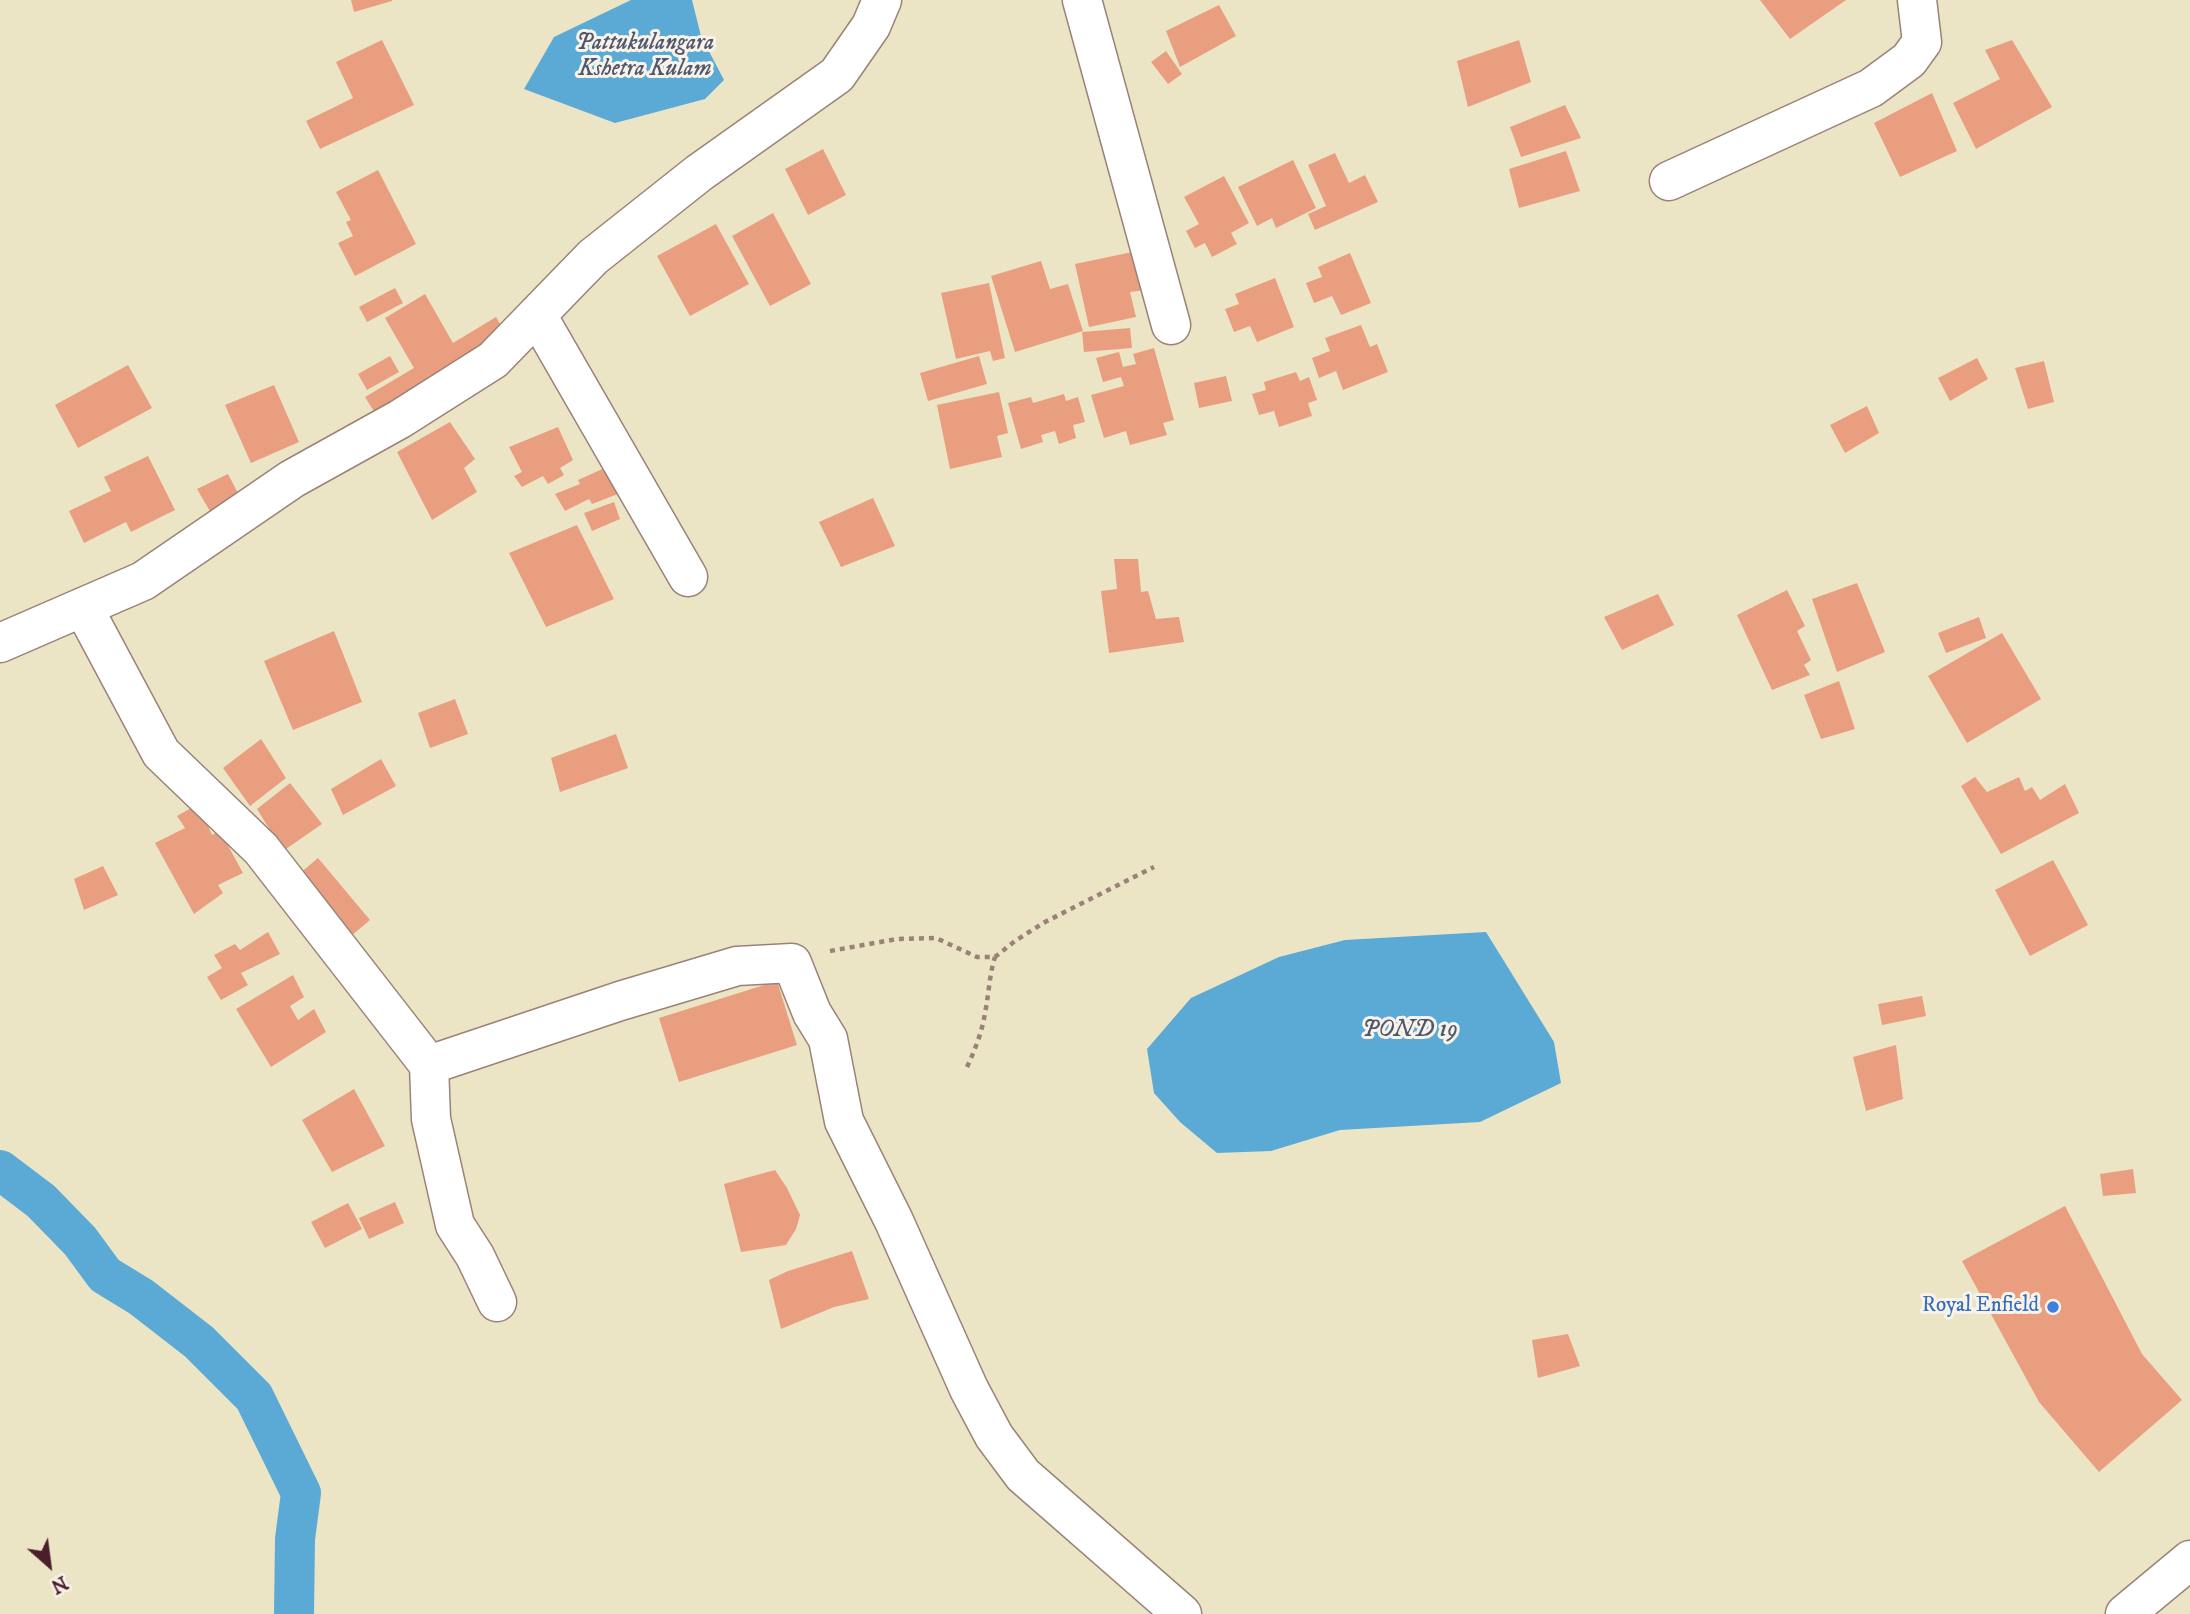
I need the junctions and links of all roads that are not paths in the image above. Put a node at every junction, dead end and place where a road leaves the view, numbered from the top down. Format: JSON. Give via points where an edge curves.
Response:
{"nodes":[{"id":1,"x":882,"y":0,"type":"edge"},
{"id":2,"x":1082,"y":0,"type":"edge"},
{"id":3,"x":1917,"y":0,"type":"edge"},
{"id":4,"x":1669,"y":181,"type":"dead end"},
{"id":5,"x":537,"y":315,"type":"junction"},
{"id":6,"x":1171,"y":325,"type":"dead end"},
{"id":7,"x":688,"y":578,"type":"dead end"},
{"id":8,"x":83,"y":607,"type":"junction"},
{"id":9,"x":0,"y":642,"type":"edge"},
{"id":10,"x":429,"y":1065,"type":"junction"},
{"id":11,"x":498,"y":1301,"type":"dead end"},
{"id":12,"x":2190,"y":1560,"type":"edge"},
{"id":13,"x":1182,"y":1614,"type":"edge"},
{"id":14,"x":2125,"y":1614,"type":"edge"}],
"edges":[{"from":1,"to":5,"type":"main road","via":[[871,26],[836,75],[699,173],[593,257]]},
{"from":2,"to":6,"type":"main road"},
{"from":3,"to":4,"type":"main road","via":[[1922,42],[1909,60],[1871,88]]},
{"from":5,"to":7,"type":"main road"},
{"from":5,"to":8,"type":"main road","via":[[493,360],[292,479],[143,581]]},
{"from":8,"to":9,"type":"main road"},
{"from":8,"to":10,"type":"main road","via":[[161,753],[261,849]]},
{"from":10,"to":11,"type":"main road","via":[[431,1119],[454,1225]]},
{"from":10,"to":13,"type":"main road","via":[[737,966],[792,963],[828,1039],[844,1121],[994,1436],[1023,1475]]},
{"from":12,"to":14,"type":"main road"}]}
